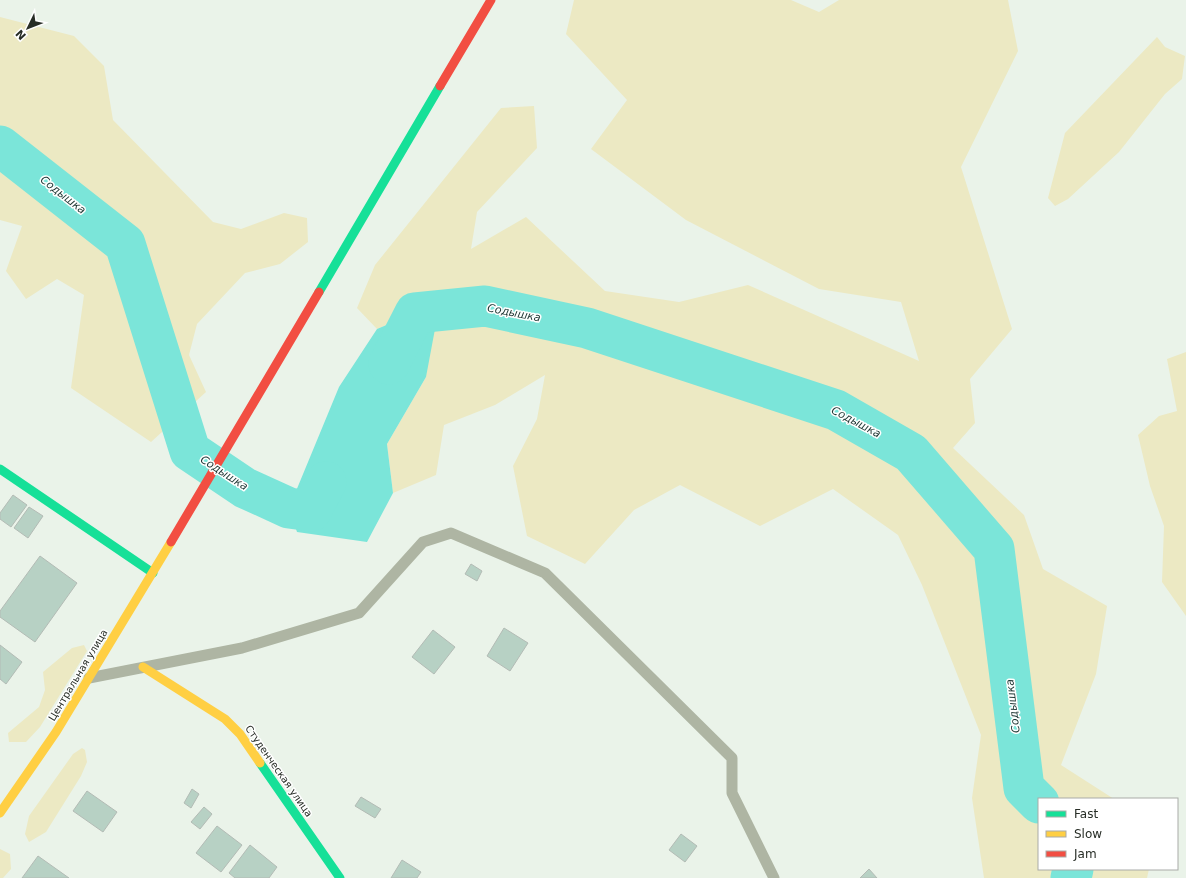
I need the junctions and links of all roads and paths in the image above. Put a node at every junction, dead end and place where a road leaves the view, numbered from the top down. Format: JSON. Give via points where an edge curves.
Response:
{"nodes":[{"id":1,"x":491,"y":0,"type":"edge"},
{"id":2,"x":0,"y":469,"type":"edge"},
{"id":3,"x":152,"y":573,"type":"junction"},
{"id":4,"x":143,"y":667,"type":"junction"},
{"id":5,"x":89,"y":678,"type":"junction"},
{"id":6,"x":0,"y":814,"type":"edge"},
{"id":7,"x":340,"y":878,"type":"edge"},
{"id":8,"x":774,"y":878,"type":"edge"}],
"edges":[{"from":1,"to":3,"type":"street","name":"Центральная улица"},
{"from":2,"to":3,"type":"street"},
{"from":3,"to":5,"type":"street","name":"Центральная улица"},
{"from":4,"to":5,"type":"lane"},
{"from":4,"to":7,"type":"street","name":"Студенческая улица","via":[[226,719],[240,734]]},
{"from":4,"to":8,"type":"lane","via":[[242,648],[359,613],[423,542],[451,534],[545,573],[732,758],[732,793]]},
{"from":5,"to":6,"type":"street","name":"Центральная улица"}]}
